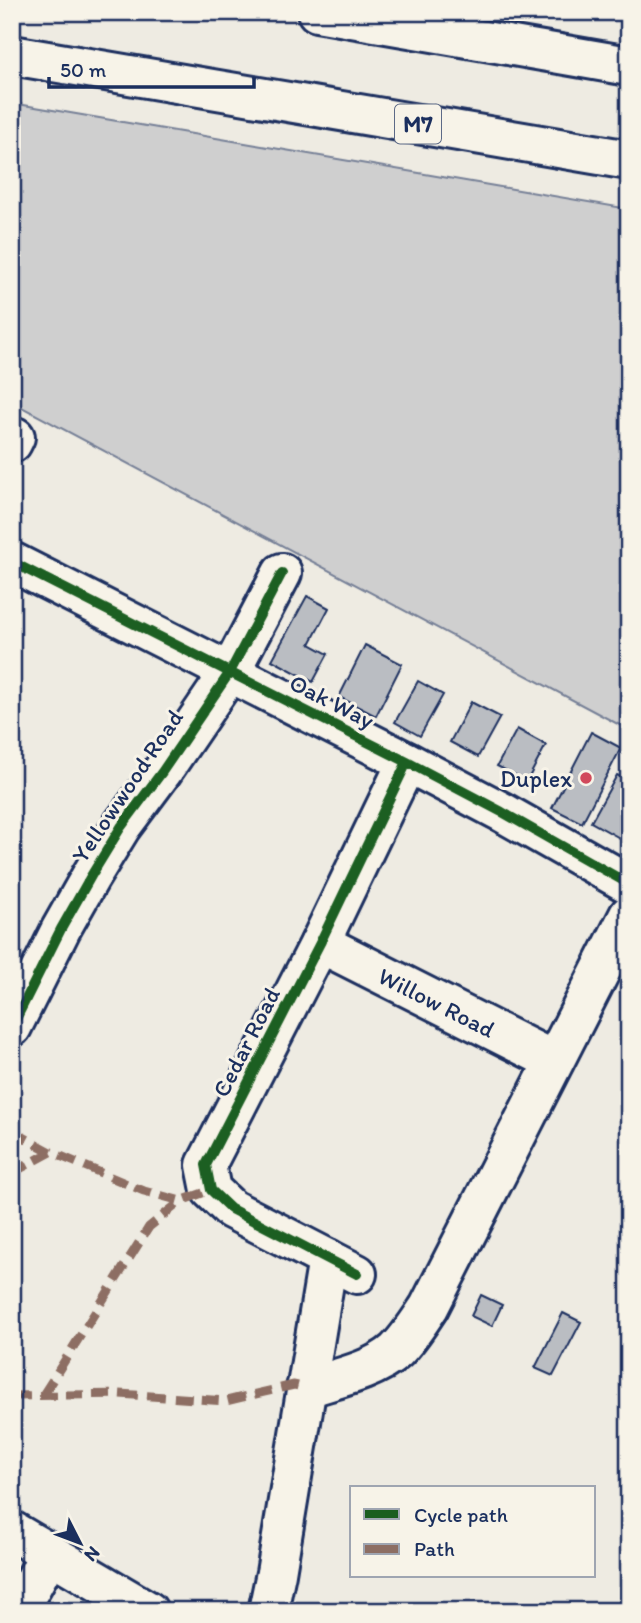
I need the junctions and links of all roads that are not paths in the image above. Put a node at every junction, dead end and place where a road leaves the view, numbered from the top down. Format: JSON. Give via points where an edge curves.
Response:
{"nodes":[{"id":1,"x":317,"y":12,"type":"edge"},
{"id":2,"x":380,"y":18,"type":"edge"},
{"id":3,"x":12,"y":55,"type":"edge"},
{"id":4,"x":629,"y":66,"type":"edge"},
{"id":5,"x":629,"y":160,"type":"edge"},
{"id":6,"x":12,"y":562,"type":"edge"},
{"id":7,"x":282,"y":573,"type":"dead end"},
{"id":8,"x":230,"y":672,"type":"junction"},
{"id":9,"x":407,"y":762,"type":"junction"},
{"id":10,"x":629,"y":884,"type":"edge"},
{"id":11,"x":629,"y":915,"type":"edge"},
{"id":12,"x":320,"y":943,"type":"junction"},
{"id":13,"x":12,"y":1027,"type":"edge"},
{"id":14,"x":554,"y":1061,"type":"junction"},
{"id":15,"x":306,"y":1388,"type":"junction"},
{"id":16,"x":12,"y":1531,"type":"edge"},
{"id":17,"x":50,"y":1553,"type":"junction"},
{"id":18,"x":18,"y":1611,"type":"edge"},
{"id":19,"x":148,"y":1611,"type":"edge"},
{"id":20,"x":268,"y":1611,"type":"edge"}],
"edges":[{"from":1,"to":2,"type":"street"},
{"from":2,"to":4,"type":"street"},
{"from":3,"to":5,"type":"street","number":"M7"},
{"from":6,"to":8,"type":"street","name":"Oak Way"},
{"from":7,"to":8,"type":"street","name":"Yellowwood Road"},
{"from":8,"to":9,"type":"street","name":"Oak Way"},
{"from":8,"to":13,"type":"street","name":"Yellowwood Road","via":[[121,827],[61,929]]},
{"from":9,"to":10,"type":"street","name":"Oak Way"},
{"from":9,"to":12,"type":"street","name":"Cedar Road"},
{"from":11,"to":14,"type":"street"},
{"from":12,"to":14,"type":"street","name":"Willow Road"},
{"from":12,"to":15,"type":"street","name":"Cedar Road","via":[[206,1165],[211,1190],[231,1209],[343,1266]]},
{"from":14,"to":15,"type":"street","via":[[429,1307],[411,1333],[395,1352],[373,1366]]},
{"from":15,"to":20,"type":"street"},
{"from":16,"to":17,"type":"street"},
{"from":17,"to":18,"type":"street"},
{"from":17,"to":19,"type":"street"}]}
